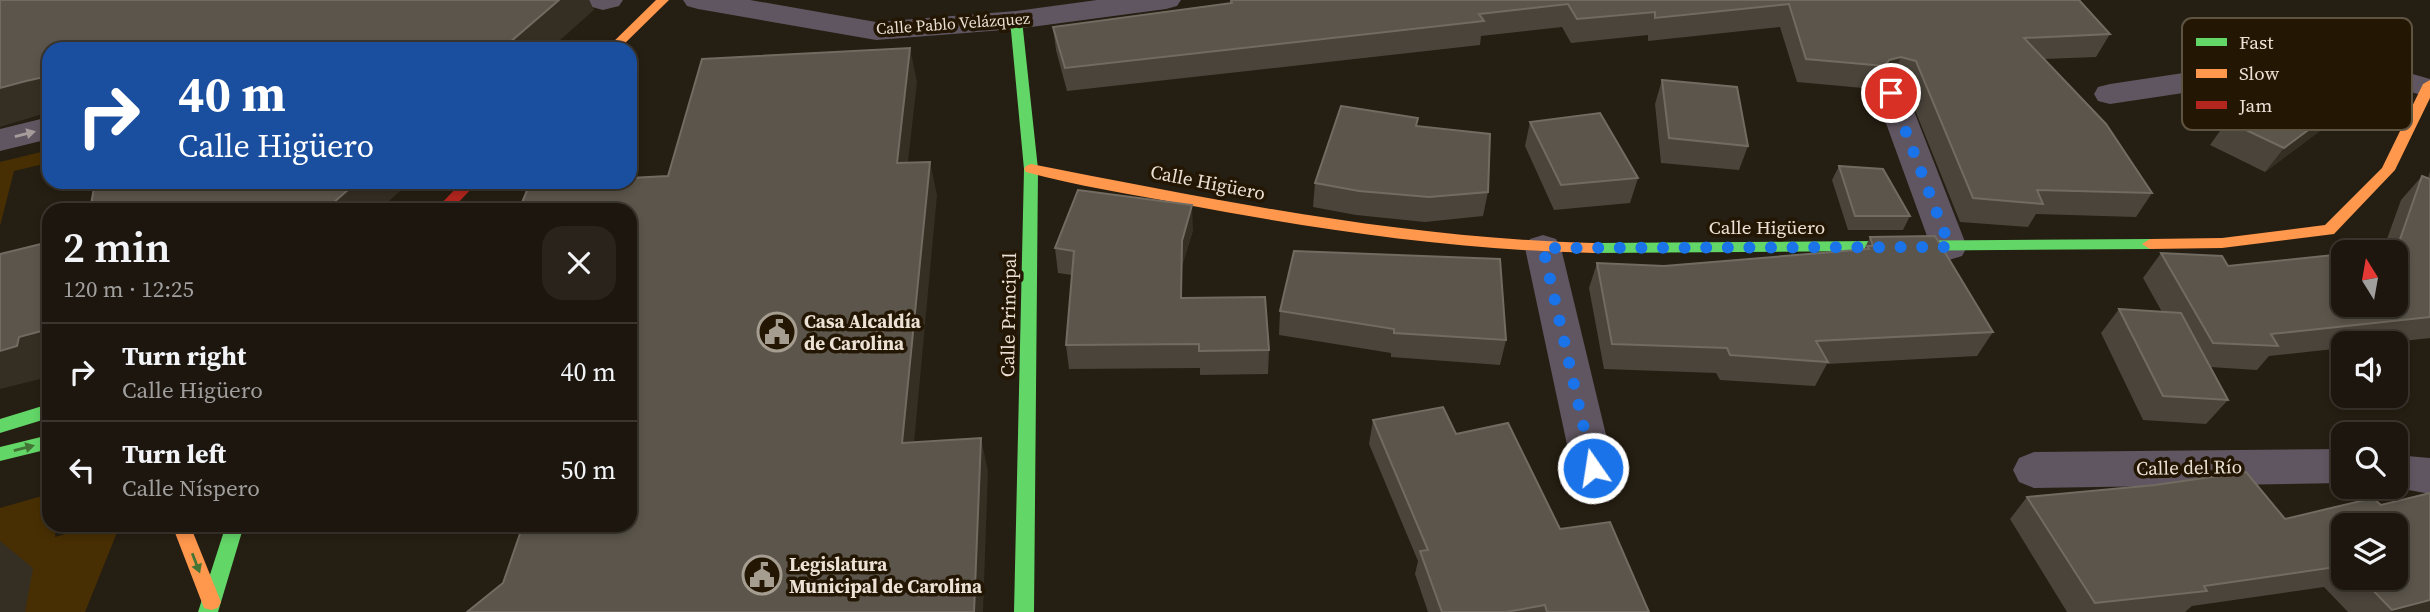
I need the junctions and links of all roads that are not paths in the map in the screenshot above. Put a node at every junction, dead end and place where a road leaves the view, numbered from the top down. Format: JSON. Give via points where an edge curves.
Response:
{"nodes":[{"id":1,"x":663,"y":0,"type":"edge"},
{"id":2,"x":698,"y":0,"type":"edge"},
{"id":3,"x":1166,"y":0,"type":"edge"},
{"id":4,"x":1016,"y":20,"type":"junction"},
{"id":5,"x":619,"y":42,"type":"edge"},
{"id":6,"x":2182,"y":83,"type":"edge"},
{"id":7,"x":2428,"y":86,"type":"edge"},
{"id":8,"x":1891,"y":93,"type":"dead end"},
{"id":9,"x":2110,"y":94,"type":"dead end"},
{"id":10,"x":2412,"y":120,"type":"edge"},
{"id":11,"x":42,"y":130,"type":"edge"},
{"id":12,"x":2407,"y":130,"type":"edge"},
{"id":13,"x":0,"y":139,"type":"edge"},
{"id":14,"x":1031,"y":169,"type":"junction"},
{"id":15,"x":464,"y":189,"type":"edge"},
{"id":16,"x":449,"y":203,"type":"edge"},
{"id":17,"x":1950,"y":247,"type":"junction"},
{"id":18,"x":1543,"y":248,"type":"junction"},
{"id":19,"x":42,"y":413,"type":"edge"},
{"id":20,"x":0,"y":426,"type":"edge"},
{"id":21,"x":42,"y":444,"type":"edge"},
{"id":22,"x":0,"y":454,"type":"edge"},
{"id":23,"x":2331,"y":466,"type":"edge"},
{"id":24,"x":1593,"y":468,"type":"dead end"},
{"id":25,"x":2034,"y":470,"type":"dead end"},
{"id":26,"x":2408,"y":473,"type":"edge"},
{"id":27,"x":2430,"y":476,"type":"edge"},
{"id":28,"x":183,"y":532,"type":"edge"},
{"id":29,"x":233,"y":532,"type":"edge"},
{"id":30,"x":210,"y":607,"type":"edge"},
{"id":31,"x":1024,"y":612,"type":"edge"}],
"edges":[{"from":1,"to":5,"type":"street"},
{"from":2,"to":4,"type":"street","name":"Calle Pablo Velázquez","via":[[876,31]]},
{"from":3,"to":4,"type":"street","name":"Calle Pablo Velázquez"},
{"from":4,"to":14,"type":"street","name":"Calle Principal"},
{"from":6,"to":9,"type":"street"},
{"from":7,"to":10,"type":"street","name":"Calle Higüero"},
{"from":8,"to":17,"type":"street"},
{"from":13,"to":11,"type":"street","one_way":true},
{"from":12,"to":17,"type":"street","name":"Calle Higüero","via":[[2388,170],[2329,230],[2222,243]]},
{"from":14,"to":18,"type":"street","name":"Calle Higüero","via":[[1356,231]]},
{"from":14,"to":31,"type":"street","name":"Calle Principal"},
{"from":15,"to":16,"type":"street"},
{"from":17,"to":18,"type":"street","name":"Calle Higüero"},
{"from":18,"to":24,"type":"street"},
{"from":19,"to":20,"type":"street"},
{"from":22,"to":21,"type":"street","one_way":true},
{"from":23,"to":25,"type":"street","name":"Calle del Río"},
{"from":26,"to":27,"type":"street"},
{"from":28,"to":30,"type":"street","one_way":true},
{"from":29,"to":30,"type":"street"}]}
